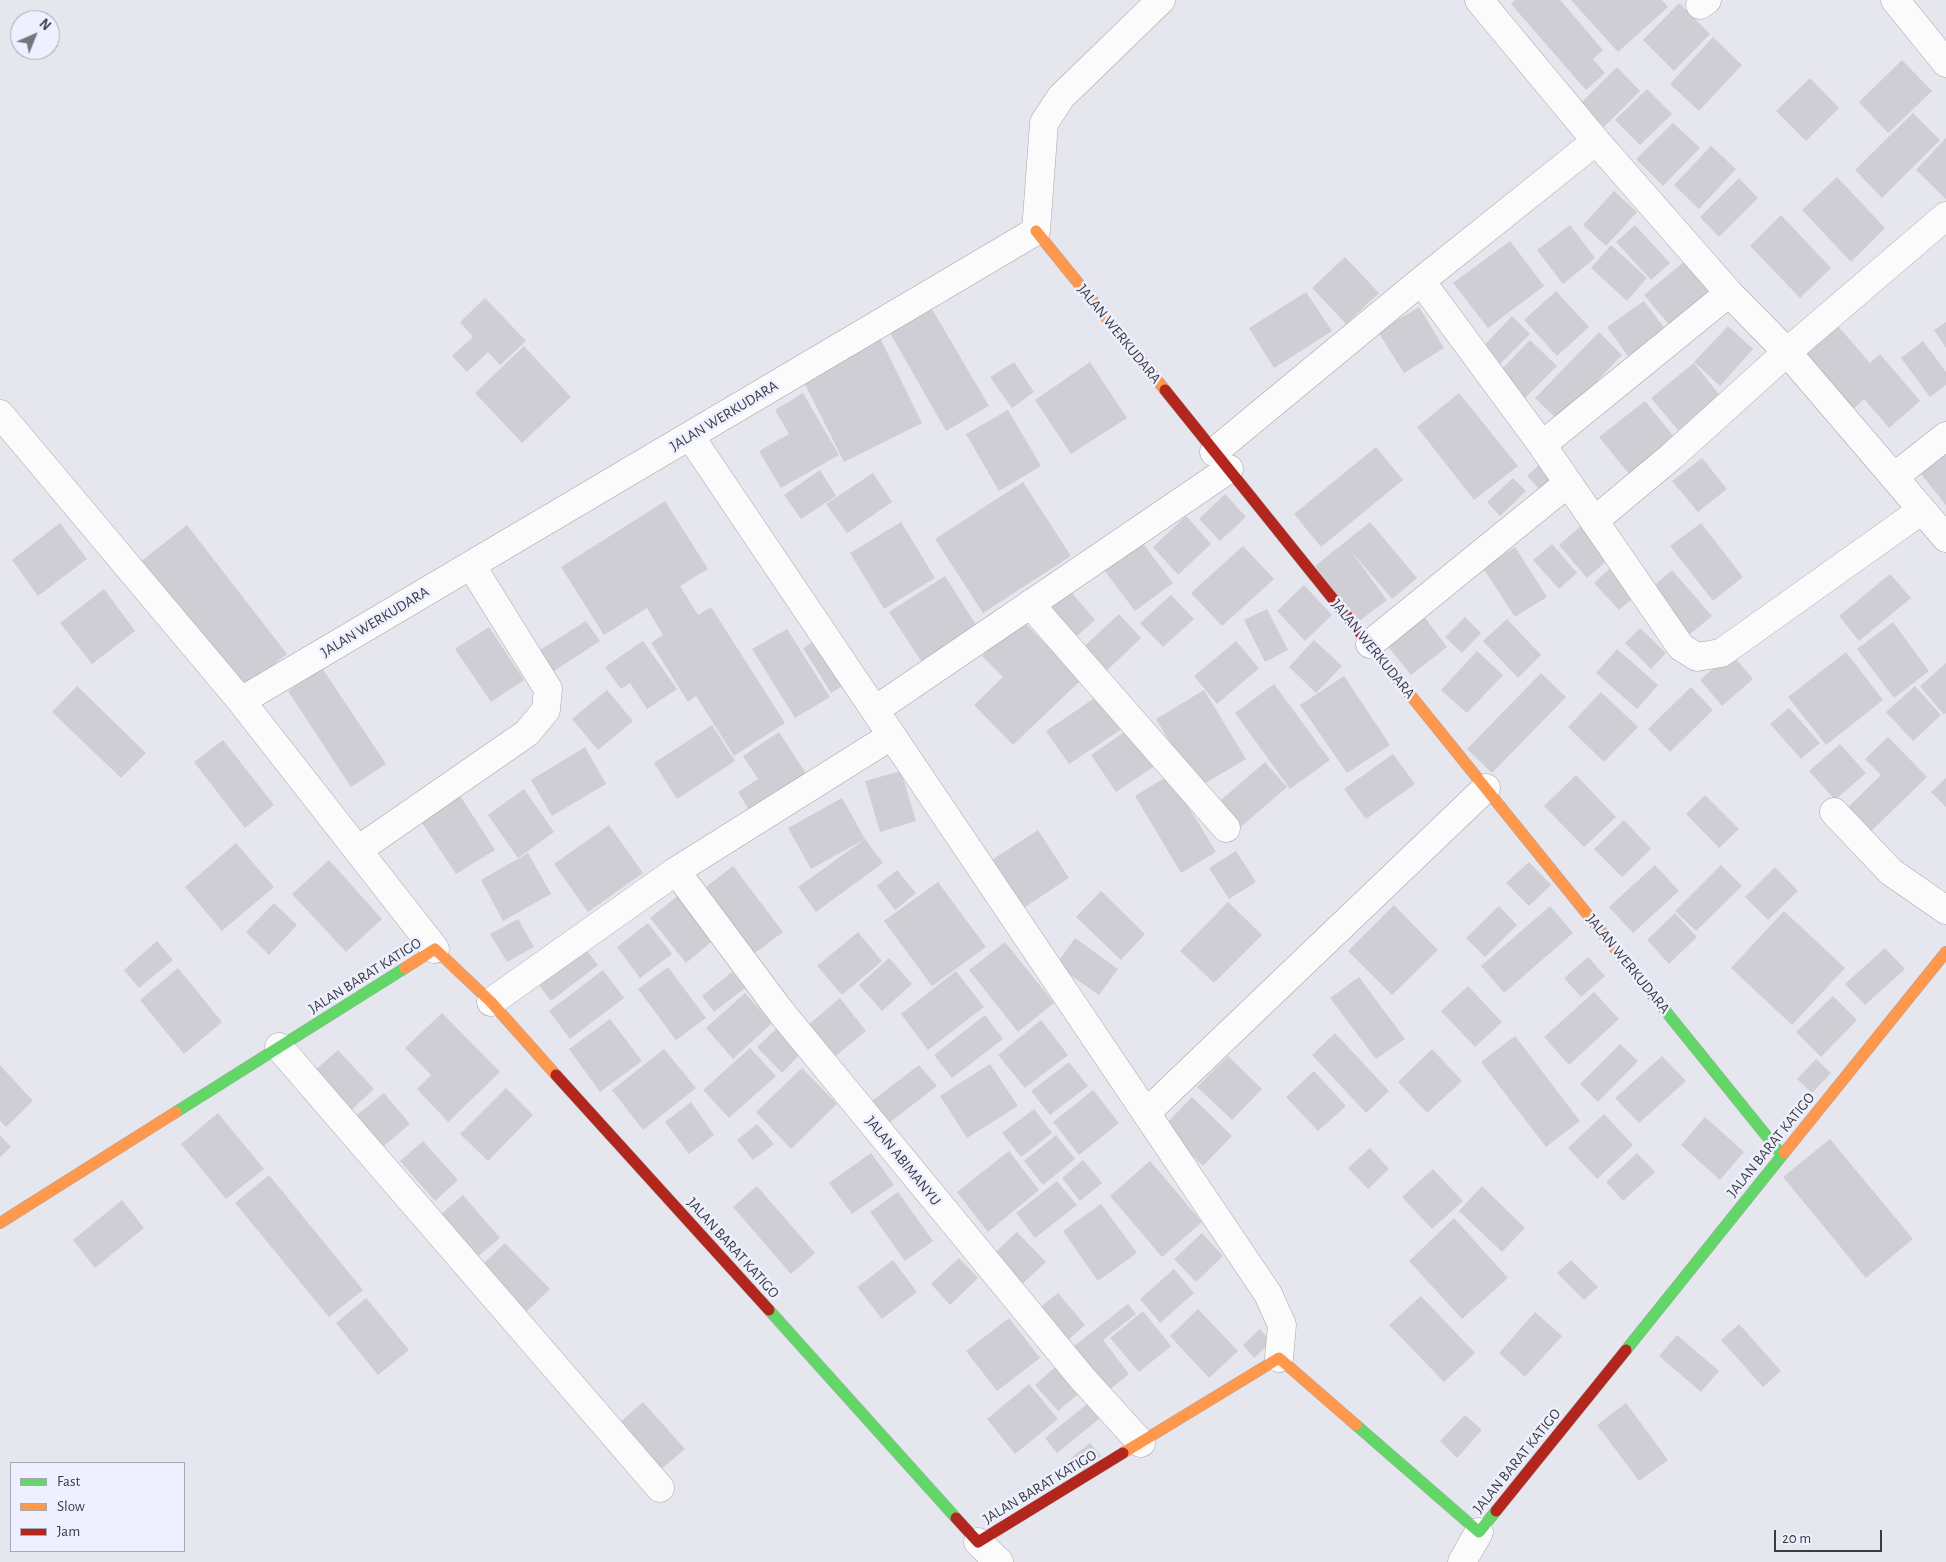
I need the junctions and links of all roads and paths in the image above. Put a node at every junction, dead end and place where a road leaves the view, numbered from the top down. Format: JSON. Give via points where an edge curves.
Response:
{"nodes":[{"id":1,"x":1161,"y":0,"type":"edge"},
{"id":2,"x":1479,"y":0,"type":"edge"},
{"id":3,"x":1895,"y":0,"type":"edge"},
{"id":4,"x":1946,"y":63,"type":"edge"},
{"id":5,"x":1596,"y":141,"type":"junction"},
{"id":6,"x":1946,"y":216,"type":"edge"},
{"id":7,"x":1036,"y":231,"type":"junction"},
{"id":8,"x":1420,"y":281,"type":"junction"},
{"id":9,"x":1729,"y":293,"type":"junction"},
{"id":10,"x":1788,"y":352,"type":"junction"},
{"id":11,"x":0,"y":414,"type":"edge"},
{"id":12,"x":690,"y":436,"type":"junction"},
{"id":13,"x":1946,"y":436,"type":"edge"},
{"id":14,"x":1542,"y":446,"type":"junction"},
{"id":15,"x":1221,"y":461,"type":"junction"},
{"id":16,"x":1894,"y":478,"type":"junction"},
{"id":17,"x":1568,"y":483,"type":"junction"},
{"id":18,"x":1922,"y":510,"type":"junction"},
{"id":19,"x":1594,"y":521,"type":"junction"},
{"id":20,"x":1946,"y":538,"type":"edge"},
{"id":21,"x":471,"y":565,"type":"junction"},
{"id":22,"x":1030,"y":604,"type":"junction"},
{"id":23,"x":1370,"y":644,"type":"junction"},
{"id":24,"x":241,"y":701,"type":"junction"},
{"id":25,"x":875,"y":710,"type":"junction"},
{"id":26,"x":892,"y":736,"type":"junction"},
{"id":27,"x":1486,"y":788,"type":"junction"},
{"id":28,"x":1834,"y":812,"type":"dead end"},
{"id":29,"x":1226,"y":828,"type":"dead end"},
{"id":30,"x":358,"y":850,"type":"junction"},
{"id":31,"x":676,"y":871,"type":"junction"},
{"id":32,"x":1946,"y":910,"type":"edge"},
{"id":33,"x":436,"y":949,"type":"junction"},
{"id":34,"x":1946,"y":952,"type":"edge"},
{"id":35,"x":491,"y":1002,"type":"junction"},
{"id":36,"x":279,"y":1047,"type":"junction"},
{"id":37,"x":1146,"y":1113,"type":"junction"},
{"id":38,"x":1782,"y":1155,"type":"junction"},
{"id":39,"x":0,"y":1223,"type":"edge"},
{"id":40,"x":1279,"y":1358,"type":"junction"},
{"id":41,"x":1141,"y":1443,"type":"junction"},
{"id":42,"x":660,"y":1488,"type":"dead end"},
{"id":43,"x":1479,"y":1532,"type":"junction"},
{"id":44,"x":978,"y":1542,"type":"junction"},
{"id":45,"x":999,"y":1562,"type":"edge"},
{"id":46,"x":1462,"y":1562,"type":"edge"}],
"edges":[{"from":1,"to":7,"type":"street","via":[[1061,97],[1044,123]]},
{"from":2,"to":5,"type":"street"},
{"from":3,"to":4,"type":"street"},
{"from":5,"to":8,"type":"street"},
{"from":5,"to":9,"type":"street"},
{"from":6,"to":10,"type":"street"},
{"from":7,"to":12,"type":"street","name":"JALAN WERKUDARA"},
{"from":7,"to":15,"type":"street","name":"JALAN WERKUDARA"},
{"from":8,"to":14,"type":"street"},
{"from":8,"to":15,"type":"street"},
{"from":9,"to":10,"type":"street"},
{"from":9,"to":14,"type":"street"},
{"from":10,"to":16,"type":"street"},
{"from":10,"to":19,"type":"street"},
{"from":11,"to":24,"type":"street"},
{"from":12,"to":21,"type":"street","name":"JALAN WERKUDARA"},
{"from":12,"to":25,"type":"street"},
{"from":13,"to":16,"type":"street"},
{"from":14,"to":17,"type":"street"},
{"from":15,"to":22,"type":"street"},
{"from":15,"to":23,"type":"street","name":"JALAN WERKUDARA"},
{"from":16,"to":18,"type":"street"},
{"from":17,"to":19,"type":"street"},
{"from":17,"to":23,"type":"street"},
{"from":18,"to":19,"type":"street","via":[[1721,653],[1698,657],[1681,647]]},
{"from":18,"to":20,"type":"street"},
{"from":21,"to":24,"type":"street","name":"JALAN WERKUDARA"},
{"from":21,"to":30,"type":"street","via":[[548,689],[546,710],[527,733]]},
{"from":22,"to":25,"type":"street"},
{"from":22,"to":29,"type":"street"},
{"from":23,"to":27,"type":"street","name":"JALAN WERKUDARA"},
{"from":24,"to":30,"type":"street"},
{"from":25,"to":26,"type":"street"},
{"from":26,"to":31,"type":"street"},
{"from":26,"to":37,"type":"street"},
{"from":27,"to":37,"type":"street"},
{"from":27,"to":38,"type":"street","name":"JALAN WERKUDARA"},
{"from":28,"to":32,"type":"street","via":[[1891,872]]},
{"from":30,"to":33,"type":"street"},
{"from":31,"to":35,"type":"street"},
{"from":31,"to":41,"type":"street","name":"JALAN ABIMANYU","via":[[781,1012],[1075,1370]]},
{"from":33,"to":35,"type":"street","name":"JALAN BARAT KATIGO"},
{"from":33,"to":36,"type":"street","name":"JALAN BARAT KATIGO"},
{"from":34,"to":38,"type":"street","name":"JALAN BARAT KATIGO"},
{"from":35,"to":44,"type":"street","name":"JALAN BARAT KATIGO"},
{"from":36,"to":39,"type":"street","name":"JALAN BARAT KATIGO"},
{"from":36,"to":42,"type":"street"},
{"from":37,"to":40,"type":"street","via":[[1268,1294],[1282,1325]]},
{"from":38,"to":43,"type":"street","name":"JALAN BARAT KATIGO"},
{"from":40,"to":41,"type":"street","name":"JALAN BARAT KATIGO"},
{"from":40,"to":43,"type":"street","name":"JALAN BARAT KATIGO"},
{"from":41,"to":44,"type":"street","name":"JALAN BARAT KATIGO"},
{"from":43,"to":46,"type":"street"},
{"from":44,"to":45,"type":"street"}]}
